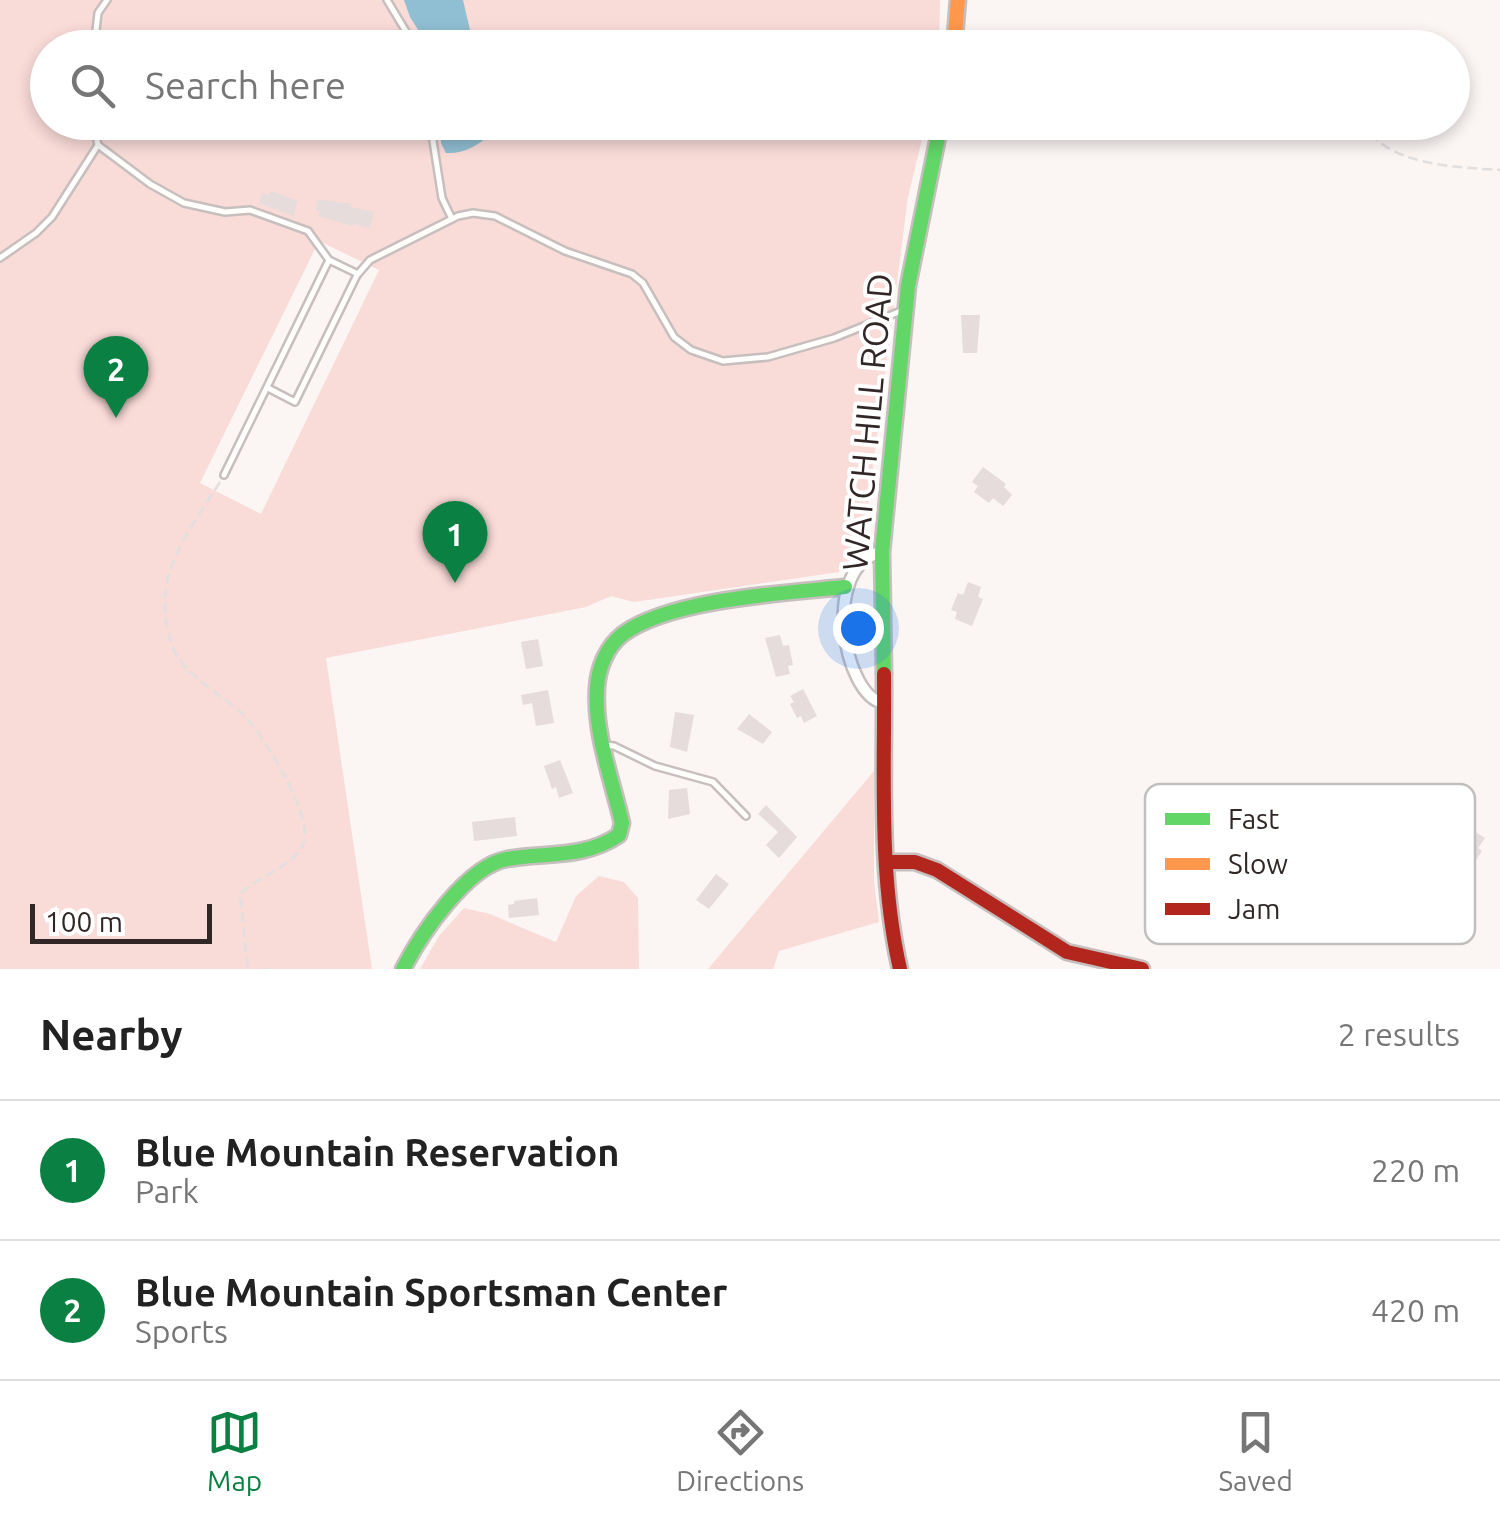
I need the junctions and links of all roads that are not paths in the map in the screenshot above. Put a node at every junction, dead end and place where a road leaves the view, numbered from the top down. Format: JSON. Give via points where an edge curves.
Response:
{"nodes":[{"id":1,"x":107,"y":0,"type":"edge"},
{"id":2,"x":387,"y":0,"type":"edge"},
{"id":3,"x":958,"y":0,"type":"edge"},
{"id":4,"x":96,"y":30,"type":"edge"},
{"id":5,"x":405,"y":30,"type":"edge"},
{"id":6,"x":956,"y":30,"type":"edge"},
{"id":7,"x":97,"y":140,"type":"edge"},
{"id":8,"x":433,"y":140,"type":"edge"},
{"id":9,"x":938,"y":140,"type":"edge"},
{"id":10,"x":98,"y":145,"type":"junction"},
{"id":11,"x":452,"y":219,"type":"junction"},
{"id":12,"x":0,"y":258,"type":"edge"},
{"id":13,"x":330,"y":260,"type":"junction"},
{"id":14,"x":358,"y":274,"type":"junction"},
{"id":15,"x":905,"y":311,"type":"junction"},
{"id":16,"x":268,"y":388,"type":"junction"},
{"id":17,"x":224,"y":475,"type":"road end"},
{"id":18,"x":882,"y":552,"type":"junction"},
{"id":19,"x":846,"y":587,"type":"junction"},
{"id":20,"x":883,"y":702,"type":"junction"},
{"id":21,"x":605,"y":745,"type":"junction"},
{"id":22,"x":746,"y":816,"type":"dead end"},
{"id":23,"x":886,"y":862,"type":"junction"},
{"id":24,"x":404,"y":969,"type":"edge"},
{"id":25,"x":900,"y":969,"type":"edge"},
{"id":26,"x":1142,"y":969,"type":"edge"}],
"edges":[{"from":1,"to":4,"type":"lane"},
{"from":2,"to":5,"type":"lane"},
{"from":3,"to":6,"type":"street"},
{"from":7,"to":10,"type":"lane"},
{"from":8,"to":11,"type":"lane"},
{"from":9,"to":15,"type":"street","name":"WATCH HILL ROAD"},
{"from":10,"to":12,"type":"lane","via":[[52,217]]},
{"from":10,"to":13,"type":"lane","via":[[176,200],[225,212],[250,210],[308,231]]},
{"from":11,"to":14,"type":"lane","via":[[370,260]]},
{"from":11,"to":15,"type":"lane","via":[[495,216],[564,251],[632,274],[674,337],[723,360],[768,357]]},
{"from":13,"to":14,"type":"lane"},
{"from":13,"to":16,"type":"lane"},
{"from":14,"to":16,"type":"lane","via":[[296,402]]},
{"from":15,"to":18,"type":"street","name":"WATCH HILL ROAD"},
{"from":16,"to":17,"type":"lane"},
{"from":18,"to":19,"type":"street","via":[[860,561]]},
{"from":18,"to":20,"type":"street","name":"WATCH HILL ROAD"},
{"from":19,"to":20,"type":"street","via":[[844,624],[854,667],[868,696]]},
{"from":19,"to":21,"type":"street","via":[[686,609],[625,632],[604,658],[597,688]]},
{"from":20,"to":23,"type":"street","name":"WATCH HILL ROAD"},
{"from":21,"to":22,"type":"lane","via":[[713,782]]},
{"from":21,"to":24,"type":"street","via":[[622,822],[619,836],[594,850],[486,866],[415,946]]},
{"from":23,"to":25,"type":"street","name":"WATCH HILL ROAD"},
{"from":23,"to":26,"type":"street","via":[[937,870],[1067,952]]}]}
